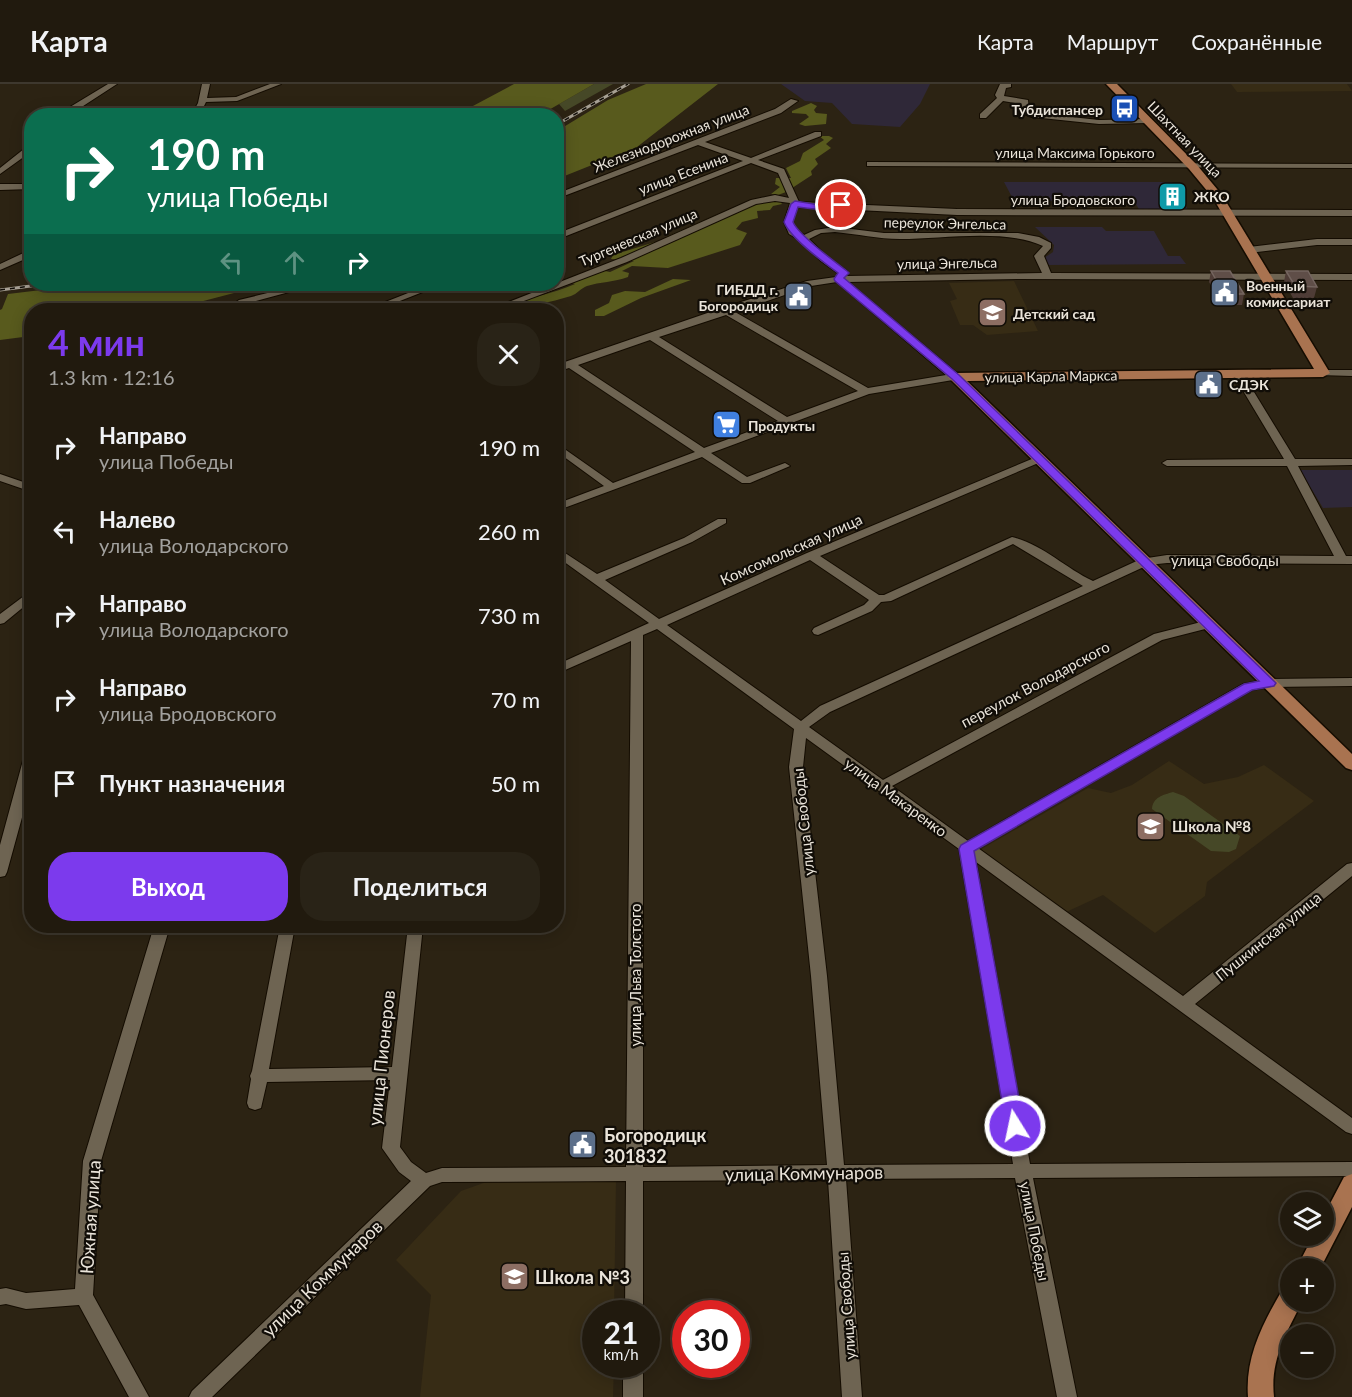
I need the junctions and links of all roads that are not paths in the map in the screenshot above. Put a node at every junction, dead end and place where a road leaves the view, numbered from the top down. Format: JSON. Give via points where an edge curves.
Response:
{"nodes":[{"id":1,"x":113,"y":84,"type":"edge"},
{"id":2,"x":206,"y":84,"type":"edge"},
{"id":3,"x":277,"y":84,"type":"edge"},
{"id":4,"x":1008,"y":84,"type":"edge"},
{"id":5,"x":1111,"y":84,"type":"edge"},
{"id":6,"x":1001,"y":98,"type":"junction"},
{"id":7,"x":204,"y":100,"type":"junction"},
{"id":8,"x":794,"y":101,"type":"dead end"},
{"id":9,"x":75,"y":108,"type":"edge"},
{"id":10,"x":200,"y":108,"type":"edge"},
{"id":11,"x":983,"y":116,"type":"dead end"},
{"id":12,"x":1148,"y":122,"type":"junction"},
{"id":13,"x":818,"y":134,"type":"dead end"},
{"id":14,"x":698,"y":142,"type":"junction"},
{"id":15,"x":24,"y":153,"type":"edge"},
{"id":16,"x":750,"y":161,"type":"junction"},
{"id":17,"x":870,"y":164,"type":"dead end"},
{"id":18,"x":1352,"y":166,"type":"edge"},
{"id":19,"x":1193,"y":167,"type":"junction"},
{"id":20,"x":0,"y":172,"type":"edge"},
{"id":21,"x":24,"y":186,"type":"edge"},
{"id":22,"x":0,"y":187,"type":"edge"},
{"id":23,"x":564,"y":194,"type":"edge"},
{"id":24,"x":795,"y":202,"type":"junction"},
{"id":25,"x":1352,"y":213,"type":"edge"},
{"id":26,"x":1229,"y":214,"type":"junction"},
{"id":27,"x":564,"y":234,"type":"edge"},
{"id":28,"x":804,"y":239,"type":"junction"},
{"id":29,"x":1352,"y":242,"type":"edge"},
{"id":30,"x":1249,"y":250,"type":"junction"},
{"id":31,"x":24,"y":256,"type":"edge"},
{"id":32,"x":0,"y":267,"type":"edge"},
{"id":33,"x":1048,"y":276,"type":"junction"},
{"id":34,"x":1265,"y":276,"type":"junction"},
{"id":35,"x":1352,"y":276,"type":"edge"},
{"id":36,"x":839,"y":279,"type":"junction"},
{"id":37,"x":564,"y":283,"type":"edge"},
{"id":38,"x":286,"y":291,"type":"edge"},
{"id":39,"x":420,"y":291,"type":"edge"},
{"id":40,"x":543,"y":291,"type":"edge"},
{"id":41,"x":241,"y":303,"type":"edge"},
{"id":42,"x":388,"y":303,"type":"edge"},
{"id":43,"x":512,"y":303,"type":"edge"},
{"id":44,"x":725,"y":310,"type":"junction"},
{"id":45,"x":651,"y":337,"type":"junction"},
{"id":46,"x":570,"y":364,"type":"junction"},
{"id":47,"x":564,"y":366,"type":"edge"},
{"id":48,"x":1352,"y":373,"type":"edge"},
{"id":49,"x":1238,"y":374,"type":"junction"},
{"id":50,"x":1323,"y":374,"type":"junction"},
{"id":51,"x":955,"y":377,"type":"junction"},
{"id":52,"x":866,"y":391,"type":"junction"},
{"id":53,"x":786,"y":421,"type":"junction"},
{"id":54,"x":564,"y":452,"type":"edge"},
{"id":55,"x":704,"y":452,"type":"junction"},
{"id":56,"x":1040,"y":459,"type":"junction"},
{"id":57,"x":1292,"y":462,"type":"junction"},
{"id":58,"x":1352,"y":462,"type":"edge"},
{"id":59,"x":1167,"y":464,"type":"dead end"},
{"id":60,"x":785,"y":466,"type":"dead end"},
{"id":61,"x":0,"y":477,"type":"edge"},
{"id":62,"x":24,"y":486,"type":"edge"},
{"id":63,"x":612,"y":487,"type":"junction"},
{"id":64,"x":564,"y":505,"type":"edge"},
{"id":65,"x":723,"y":521,"type":"dead end"},
{"id":66,"x":811,"y":555,"type":"junction"},
{"id":67,"x":564,"y":556,"type":"edge"},
{"id":68,"x":1347,"y":560,"type":"edge"},
{"id":69,"x":1145,"y":562,"type":"junction"},
{"id":70,"x":596,"y":579,"type":"junction"},
{"id":71,"x":1091,"y":585,"type":"junction"},
{"id":72,"x":877,"y":599,"type":"junction"},
{"id":73,"x":24,"y":600,"type":"edge"},
{"id":74,"x":0,"y":620,"type":"edge"},
{"id":75,"x":659,"y":624,"type":"junction"},
{"id":76,"x":1209,"y":624,"type":"junction"},
{"id":77,"x":818,"y":631,"type":"dead end"},
{"id":78,"x":637,"y":635,"type":"junction"},
{"id":79,"x":564,"y":667,"type":"edge"},
{"id":80,"x":1352,"y":682,"type":"edge"},
{"id":81,"x":1269,"y":683,"type":"junction"},
{"id":82,"x":801,"y":727,"type":"junction"},
{"id":83,"x":1352,"y":764,"type":"edge"},
{"id":84,"x":882,"y":786,"type":"junction"},
{"id":85,"x":24,"y":800,"type":"edge"},
{"id":86,"x":966,"y":849,"type":"junction"},
{"id":87,"x":1352,"y":868,"type":"edge"},
{"id":88,"x":0,"y":872,"type":"edge"},
{"id":89,"x":160,"y":933,"type":"edge"},
{"id":90,"x":285,"y":933,"type":"edge"},
{"id":91,"x":415,"y":933,"type":"edge"},
{"id":92,"x":1183,"y":1005,"type":"junction"},
{"id":93,"x":399,"y":1072,"type":"junction"},
{"id":94,"x":258,"y":1076,"type":"junction"},
{"id":95,"x":255,"y":1102,"type":"dead end"},
{"id":96,"x":1352,"y":1127,"type":"edge"},
{"id":97,"x":1352,"y":1169,"type":"edge"},
{"id":98,"x":835,"y":1172,"type":"junction"},
{"id":99,"x":1023,"y":1172,"type":"junction"},
{"id":100,"x":634,"y":1175,"type":"junction"},
{"id":101,"x":424,"y":1181,"type":"junction"},
{"id":102,"x":1352,"y":1184,"type":"edge"},
{"id":103,"x":1314,"y":1258,"type":"edge"},
{"id":104,"x":0,"y":1296,"type":"edge"},
{"id":105,"x":84,"y":1296,"type":"junction"},
{"id":106,"x":634,"y":1300,"type":"edge"},
{"id":107,"x":1284,"y":1312,"type":"edge"},
{"id":108,"x":633,"y":1378,"type":"edge"},
{"id":109,"x":139,"y":1397,"type":"edge"},
{"id":110,"x":199,"y":1397,"type":"edge"},
{"id":111,"x":633,"y":1397,"type":"edge"},
{"id":112,"x":852,"y":1397,"type":"edge"},
{"id":113,"x":1067,"y":1397,"type":"edge"},
{"id":114,"x":1261,"y":1397,"type":"edge"}],
"edges":[{"from":1,"to":9,"type":"street"},
{"from":2,"to":7,"type":"street"},
{"from":3,"to":7,"type":"street","via":[[237,99]]},
{"from":4,"to":6,"type":"street","via":[[1003,86]]},
{"from":5,"to":12,"type":"main road","name":"Шахтная улица"},
{"from":6,"to":11,"type":"street"},
{"from":6,"to":12,"type":"street","via":[[1025,102],[1025,111],[1032,115]]},
{"from":7,"to":10,"type":"street"},
{"from":8,"to":14,"type":"street","name":"Железнодорожная улица"},
{"from":12,"to":19,"type":"main road","name":"Шахтная улица"},
{"from":13,"to":16,"type":"street","name":"улица Есенина"},
{"from":14,"to":16,"type":"street"},
{"from":14,"to":23,"type":"street","name":"Железнодорожная улица"},
{"from":15,"to":20,"type":"street"},
{"from":16,"to":24,"type":"street","via":[[782,171]]},
{"from":16,"to":27,"type":"street","name":"улица Есенина"},
{"from":17,"to":19,"type":"street","name":"улица Максима Горького"},
{"from":18,"to":19,"type":"street","name":"улица Максима Горького"},
{"from":19,"to":26,"type":"main road","name":"Шахтная улица"},
{"from":21,"to":22,"type":"street"},
{"from":24,"to":26,"type":"street","name":"улица Бродовского","via":[[957,212]]},
{"from":24,"to":28,"type":"street","via":[[788,222],[792,232]]},
{"from":24,"to":37,"type":"street","name":"Тургеневская улица","via":[[775,198],[754,202]]},
{"from":25,"to":26,"type":"street","name":"улица Бродовского"},
{"from":26,"to":30,"type":"main road","name":"Шахтная улица"},
{"from":28,"to":33,"type":"street","name":"переулок Энгельса","via":[[820,231],[1029,238],[1048,245],[1039,256]]},
{"from":28,"to":36,"type":"street","via":[[844,273]]},
{"from":29,"to":30,"type":"street"},
{"from":30,"to":34,"type":"main road","name":"Шахтная улица"},
{"from":31,"to":32,"type":"street"},
{"from":33,"to":34,"type":"street","name":"улица Энгельса"},
{"from":33,"to":36,"type":"street","name":"улица Энгельса"},
{"from":34,"to":35,"type":"street","name":"улица Энгельса"},
{"from":34,"to":50,"type":"main road","name":"Шахтная улица"},
{"from":36,"to":44,"type":"street","name":"улица Энгельса","via":[[810,283]]},
{"from":36,"to":51,"type":"street"},
{"from":38,"to":41,"type":"street"},
{"from":39,"to":42,"type":"street"},
{"from":40,"to":43,"type":"street","name":"Тургеневская улица"},
{"from":44,"to":45,"type":"street","name":"улица Энгельса"},
{"from":44,"to":52,"type":"street"},
{"from":45,"to":46,"type":"street","name":"улица Энгельса"},
{"from":45,"to":53,"type":"street"},
{"from":46,"to":47,"type":"street","name":"улица Энгельса"},
{"from":46,"to":55,"type":"street"},
{"from":48,"to":50,"type":"street","name":"улица Карла Маркса"},
{"from":49,"to":50,"type":"main road","name":"улица Карла Маркса"},
{"from":49,"to":51,"type":"main road","name":"улица Карла Маркса"},
{"from":49,"to":57,"type":"street"},
{"from":51,"to":52,"type":"street","name":"улица Карла Маркса"},
{"from":51,"to":56,"type":"main road"},
{"from":52,"to":53,"type":"street","name":"улица Карла Маркса"},
{"from":53,"to":55,"type":"street","name":"улица Карла Маркса"},
{"from":54,"to":63,"type":"street"},
{"from":55,"to":60,"type":"street","via":[[746,481]]},
{"from":55,"to":63,"type":"street","name":"улица Карла Маркса"},
{"from":56,"to":66,"type":"street","name":"Комсомольская улица"},
{"from":56,"to":69,"type":"main road"},
{"from":57,"to":58,"type":"street"},
{"from":57,"to":59,"type":"street"},
{"from":57,"to":68,"type":"street"},
{"from":61,"to":62,"type":"street"},
{"from":63,"to":64,"type":"street","name":"улица Карла Маркса"},
{"from":65,"to":70,"type":"street"},
{"from":66,"to":72,"type":"street"},
{"from":66,"to":75,"type":"street","name":"Комсомольская улица"},
{"from":67,"to":70,"type":"street","name":"улица Макаренко"},
{"from":68,"to":69,"type":"street","name":"улица Свободы"},
{"from":69,"to":71,"type":"street","name":"улица Свободы"},
{"from":69,"to":76,"type":"main road"},
{"from":70,"to":75,"type":"street","name":"улица Макаренко"},
{"from":71,"to":72,"type":"street","via":[[1012,540],[887,598]]},
{"from":71,"to":82,"type":"street","name":"улица Свободы","via":[[825,709]]},
{"from":72,"to":77,"type":"street","via":[[868,608]]},
{"from":73,"to":74,"type":"street"},
{"from":75,"to":78,"type":"street","name":"Комсомольская улица"},
{"from":75,"to":82,"type":"street","name":"улица Макаренко"},
{"from":76,"to":81,"type":"main road"},
{"from":76,"to":84,"type":"street","name":"переулок Володарского","via":[[1158,637]]},
{"from":78,"to":79,"type":"street","name":"Комсомольская улица"},
{"from":78,"to":100,"type":"street","name":"улица Льва Толстого"},
{"from":80,"to":81,"type":"street"},
{"from":81,"to":83,"type":"main road"},
{"from":81,"to":86,"type":"street","via":[[1248,687]]},
{"from":82,"to":84,"type":"street","name":"улица Макаренко"},
{"from":82,"to":98,"type":"street","name":"улица Свободы","via":[[796,767]]},
{"from":84,"to":86,"type":"street","name":"улица Макаренко"},
{"from":85,"to":88,"type":"street"},
{"from":86,"to":92,"type":"street","name":"улица Макаренко"},
{"from":86,"to":99,"type":"street","name":"улица Победы"},
{"from":87,"to":92,"type":"street","name":"Пушкинская улица"},
{"from":89,"to":105,"type":"street","name":"Южная улица","via":[[92,1161]]},
{"from":90,"to":94,"type":"street"},
{"from":91,"to":93,"type":"street","name":"улица Пионеров"},
{"from":92,"to":96,"type":"street","name":"улица Макаренко"},
{"from":93,"to":94,"type":"street"},
{"from":93,"to":101,"type":"street","name":"улица Пионеров","via":[[391,1148],[405,1167]]},
{"from":94,"to":95,"type":"street"},
{"from":97,"to":99,"type":"street","name":"улица Коммунаров"},
{"from":98,"to":99,"type":"street","name":"улица Коммунаров"},
{"from":98,"to":100,"type":"street","name":"улица Коммунаров"},
{"from":98,"to":112,"type":"street","name":"улица Свободы"},
{"from":99,"to":113,"type":"street","name":"улица Победы"},
{"from":100,"to":101,"type":"street","name":"улица Коммунаров","via":[[442,1175]]},
{"from":100,"to":106,"type":"street","name":"улица Льва Толстого"},
{"from":101,"to":110,"type":"street","name":"улица Коммунаров"},
{"from":102,"to":103,"type":"main road"},
{"from":104,"to":105,"type":"street","via":[[26,1301]]},
{"from":105,"to":109,"type":"street","name":"Южная улица"},
{"from":107,"to":114,"type":"main road","via":[[1262,1358]]},
{"from":108,"to":111,"type":"street"}]}
